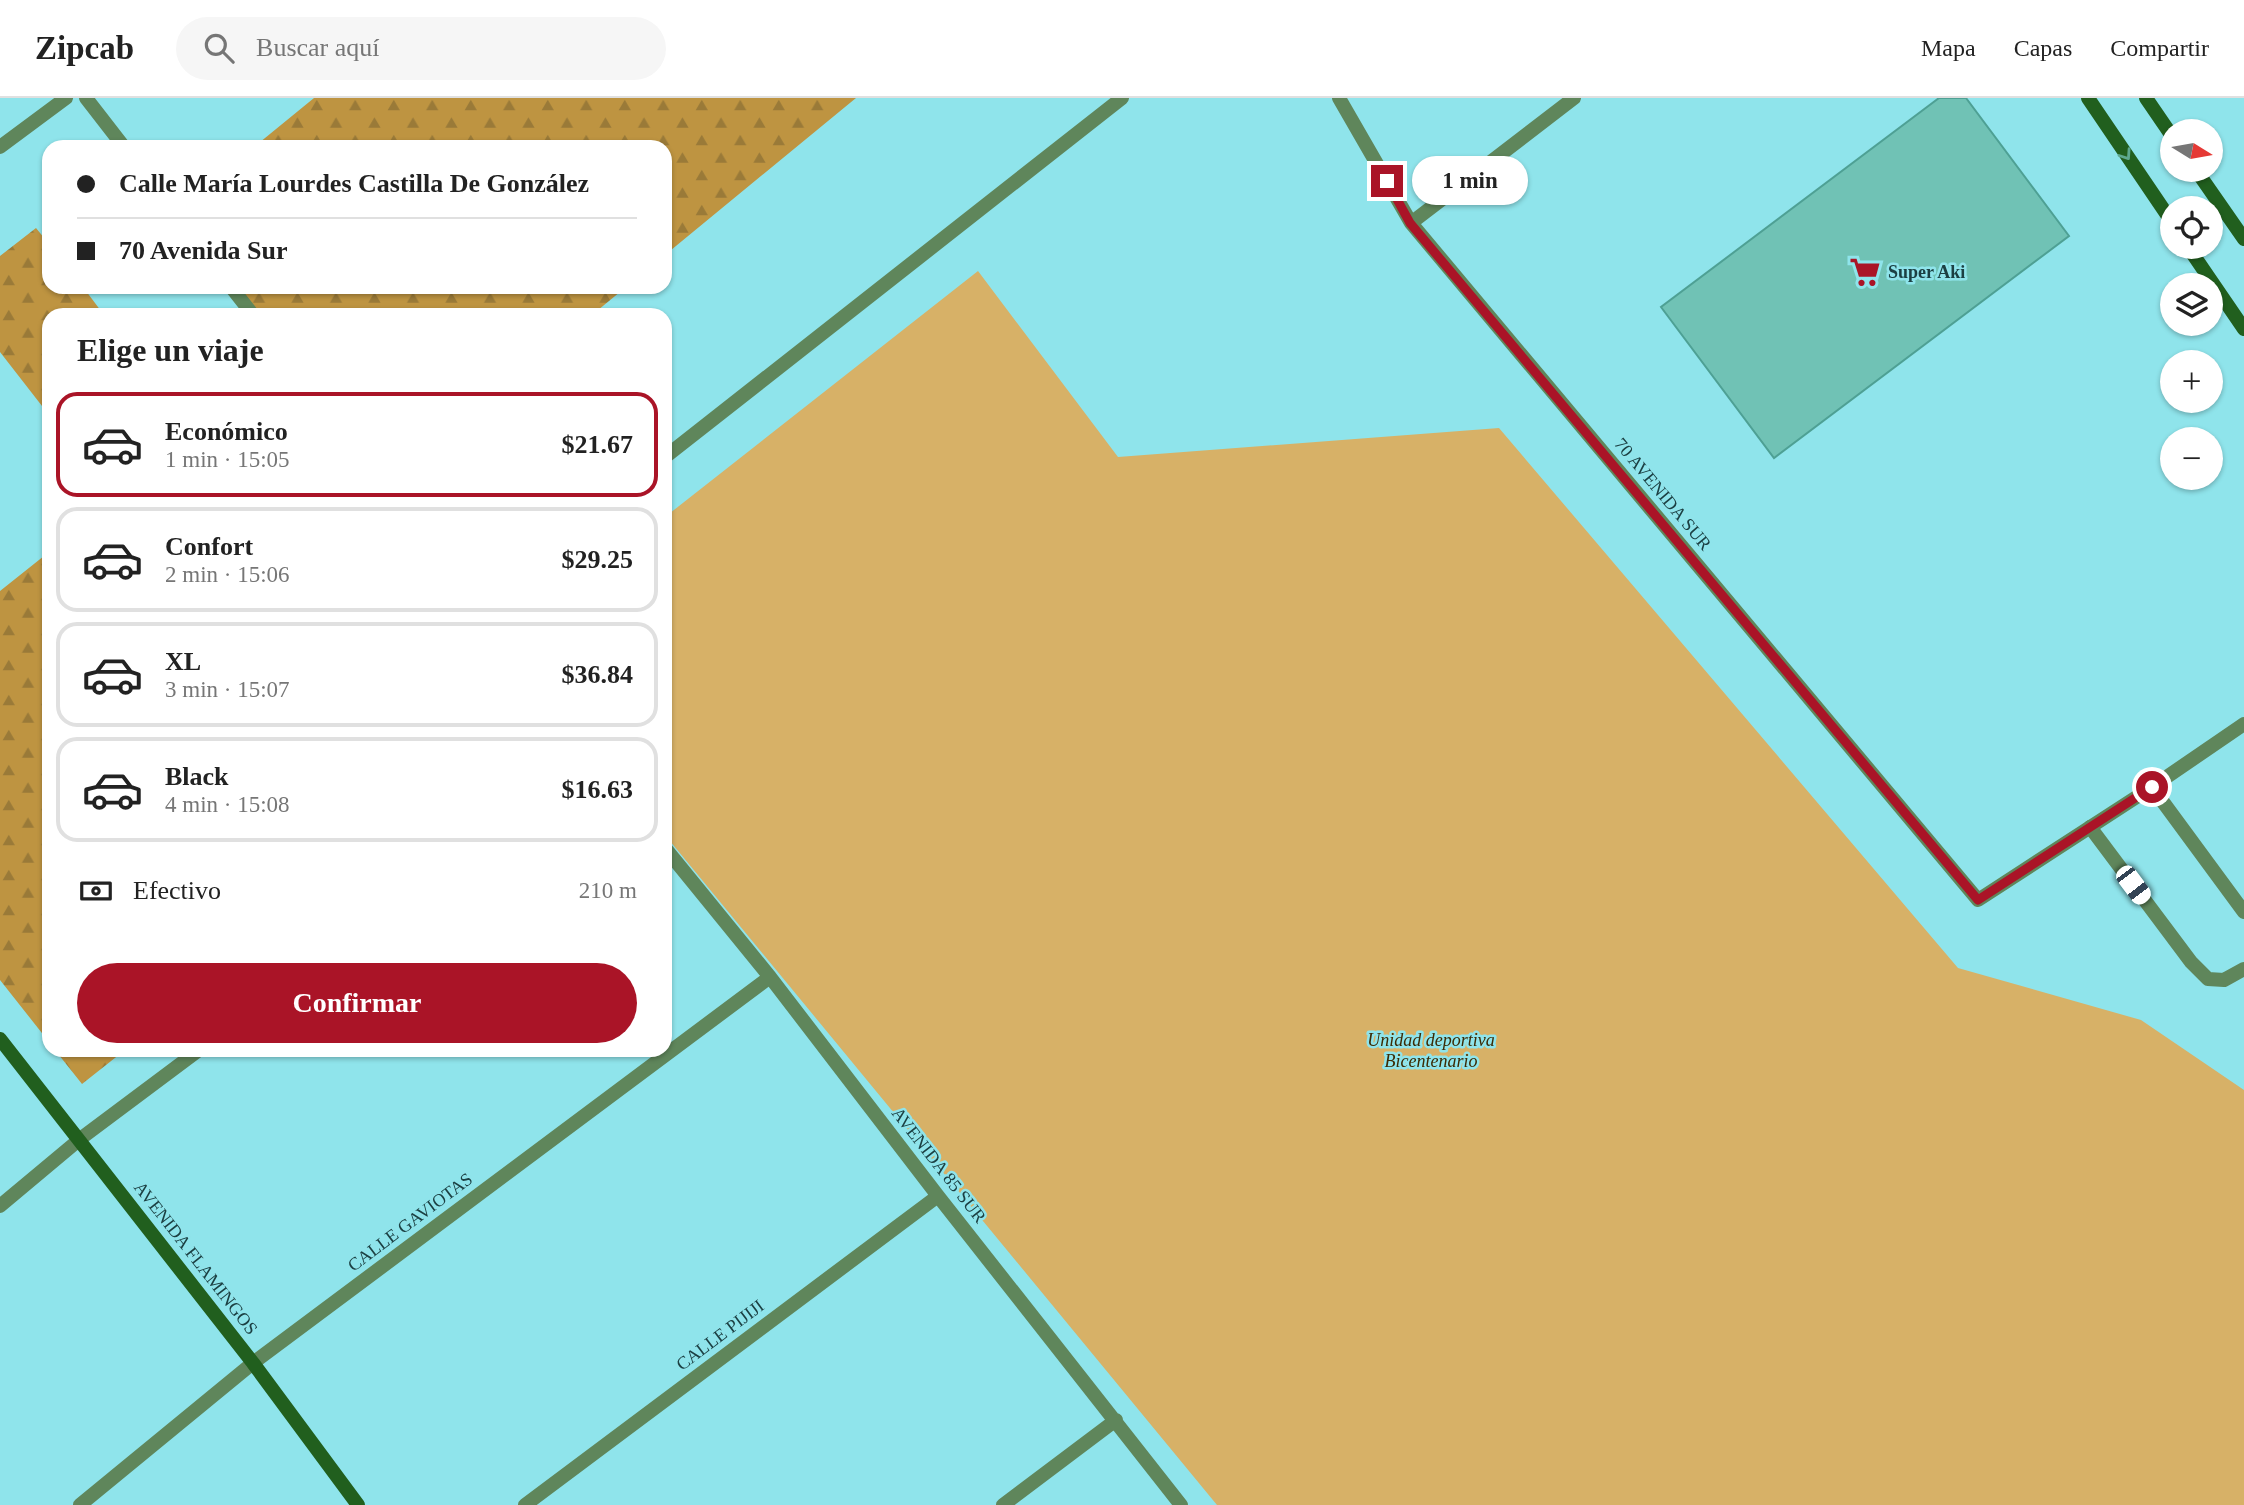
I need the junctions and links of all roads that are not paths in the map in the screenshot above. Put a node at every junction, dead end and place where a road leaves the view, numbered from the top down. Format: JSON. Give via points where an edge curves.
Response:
{"nodes":[{"id":1,"x":66,"y":98,"type":"edge"},
{"id":2,"x":86,"y":98,"type":"edge"},
{"id":3,"x":1122,"y":98,"type":"edge"},
{"id":4,"x":1339,"y":98,"type":"edge"},
{"id":5,"x":1574,"y":98,"type":"edge"},
{"id":6,"x":2088,"y":98,"type":"edge"},
{"id":7,"x":2146,"y":98,"type":"edge"},
{"id":8,"x":2161,"y":119,"type":"edge"},
{"id":9,"x":119,"y":140,"type":"edge"},
{"id":10,"x":0,"y":147,"type":"edge"},
{"id":11,"x":2204,"y":182,"type":"edge"},
{"id":12,"x":2160,"y":204,"type":"edge"},
{"id":13,"x":1410,"y":223,"type":"junction"},
{"id":14,"x":2244,"y":239,"type":"edge"},
{"id":15,"x":2197,"y":259,"type":"edge"},
{"id":16,"x":236,"y":294,"type":"edge"},
{"id":17,"x":248,"y":308,"type":"edge"},
{"id":18,"x":2244,"y":329,"type":"edge"},
{"id":19,"x":672,"y":452,"type":"edge"},
{"id":20,"x":2244,"y":724,"type":"edge"},
{"id":21,"x":2152,"y":787,"type":"junction"},
{"id":22,"x":2090,"y":827,"type":"junction"},
{"id":23,"x":672,"y":857,"type":"edge"},
{"id":24,"x":2244,"y":912,"type":"edge"},
{"id":25,"x":2244,"y":969,"type":"edge"},
{"id":26,"x":769,"y":977,"type":"junction"},
{"id":27,"x":0,"y":1039,"type":"edge"},
{"id":28,"x":672,"y":1050,"type":"edge"},
{"id":29,"x":191,"y":1057,"type":"edge"},
{"id":30,"x":662,"y":1057,"type":"edge"},
{"id":31,"x":80,"y":1139,"type":"junction"},
{"id":32,"x":938,"y":1196,"type":"junction"},
{"id":33,"x":0,"y":1206,"type":"edge"},
{"id":34,"x":253,"y":1363,"type":"junction"},
{"id":35,"x":1116,"y":1420,"type":"junction"},
{"id":36,"x":80,"y":1505,"type":"edge"},
{"id":37,"x":358,"y":1505,"type":"edge"},
{"id":38,"x":525,"y":1505,"type":"edge"},
{"id":39,"x":1003,"y":1505,"type":"edge"},
{"id":40,"x":1181,"y":1505,"type":"edge"}],
"edges":[{"from":1,"to":10,"type":"street"},
{"from":2,"to":9,"type":"street"},
{"from":3,"to":19,"type":"street"},
{"from":4,"to":13,"type":"street","name":"70 AVENIDA SUR"},
{"from":5,"to":13,"type":"street"},
{"from":6,"to":12,"type":"street","one_way":true},
{"from":7,"to":8,"type":"street"},
{"from":11,"to":14,"type":"street"},
{"from":13,"to":22,"type":"street","name":"70 AVENIDA SUR","via":[[1978,900]]},
{"from":15,"to":18,"type":"street"},
{"from":16,"to":17,"type":"street"},
{"from":20,"to":21,"type":"street"},
{"from":21,"to":22,"type":"street"},
{"from":21,"to":24,"type":"street"},
{"from":22,"to":25,"type":"street","via":[[2208,979],[2224,980]]},
{"from":23,"to":26,"type":"street","name":"AVENIDA 85 SUR"},
{"from":26,"to":28,"type":"street","name":"CALLE GAVIOTAS"},
{"from":26,"to":32,"type":"street","name":"AVENIDA 85 SUR"},
{"from":27,"to":31,"type":"street","name":"AVENIDA FLAMINGOS"},
{"from":29,"to":31,"type":"street"},
{"from":30,"to":34,"type":"street","name":"CALLE GAVIOTAS"},
{"from":31,"to":33,"type":"street"},
{"from":31,"to":34,"type":"street","name":"AVENIDA FLAMINGOS"},
{"from":32,"to":35,"type":"street","name":"AVENIDA 85 SUR"},
{"from":32,"to":38,"type":"street","name":"CALLE PIJIJI"},
{"from":34,"to":36,"type":"street","name":"CALLE GAVIOTAS"},
{"from":34,"to":37,"type":"street","name":"AVENIDA FLAMINGOS"},
{"from":35,"to":39,"type":"street"},
{"from":35,"to":40,"type":"street","name":"AVENIDA 85 SUR"}]}
